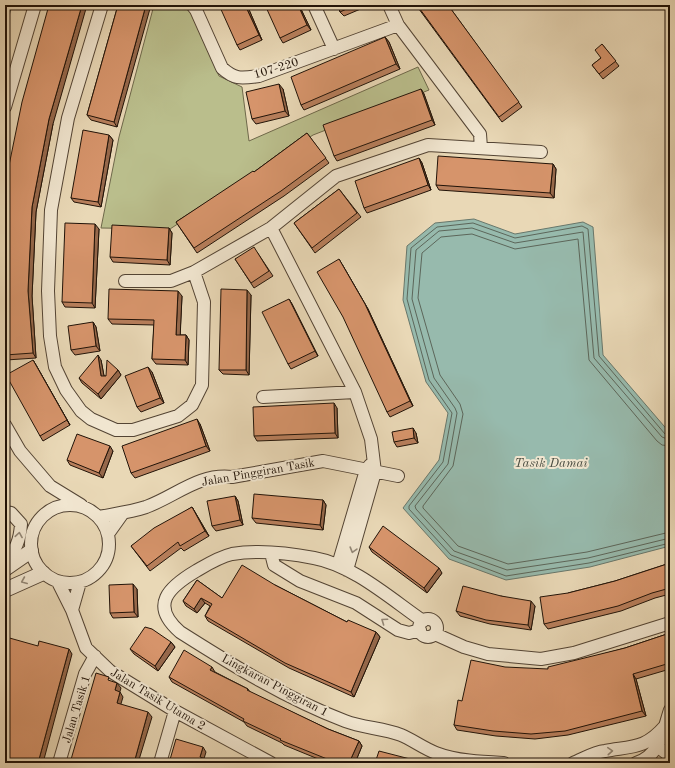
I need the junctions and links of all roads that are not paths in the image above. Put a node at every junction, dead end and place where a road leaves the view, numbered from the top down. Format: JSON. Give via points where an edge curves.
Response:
{"nodes":[{"id":1,"x":35,"y":5,"type":"edge"},
{"id":2,"x":102,"y":5,"type":"edge"},
{"id":3,"x":192,"y":5,"type":"edge"},
{"id":4,"x":314,"y":5,"type":"edge"},
{"id":5,"x":389,"y":5,"type":"edge"},
{"id":6,"x":398,"y":25,"type":"junction"},
{"id":7,"x":334,"y":49,"type":"junction"},
{"id":8,"x":5,"y":107,"type":"edge"},
{"id":9,"x":481,"y":148,"type":"junction"},
{"id":10,"x":541,"y":152,"type":"dead end"},
{"id":11,"x":271,"y":228,"type":"junction"},
{"id":12,"x":194,"y":272,"type":"junction"},
{"id":13,"x":125,"y":280,"type":"dead end"},
{"id":14,"x":355,"y":392,"type":"junction"},
{"id":15,"x":263,"y":397,"type":"dead end"},
{"id":16,"x":5,"y":425,"type":"edge"},
{"id":17,"x":372,"y":468,"type":"junction"},
{"id":18,"x":398,"y":476,"type":"dead end"},
{"id":19,"x":50,"y":486,"type":"junction"},
{"id":20,"x":83,"y":507,"type":"junction"},
{"id":21,"x":52,"y":509,"type":"junction"},
{"id":22,"x":5,"y":512,"type":"edge"},
{"id":23,"x":123,"y":513,"type":"junction"},
{"id":24,"x":98,"y":517,"type":"junction"},
{"id":25,"x":108,"y":534,"type":"junction"},
{"id":26,"x":31,"y":551,"type":"junction"},
{"id":27,"x":271,"y":553,"type":"junction"},
{"id":28,"x":5,"y":562,"type":"edge"},
{"id":29,"x":5,"y":568,"type":"edge"},
{"id":30,"x":343,"y":568,"type":"junction"},
{"id":31,"x":43,"y":573,"type":"junction"},
{"id":32,"x":58,"y":582,"type":"junction"},
{"id":33,"x":80,"y":582,"type":"junction"},
{"id":34,"x":5,"y":590,"type":"edge"},
{"id":35,"x":72,"y":610,"type":"junction"},
{"id":36,"x":670,"y":623,"type":"edge"},
{"id":37,"x":421,"y":626,"type":"junction"},
{"id":38,"x":95,"y":656,"type":"junction"},
{"id":39,"x":670,"y":710,"type":"edge"},
{"id":40,"x":175,"y":711,"type":"junction"},
{"id":41,"x":665,"y":726,"type":"junction"},
{"id":42,"x":657,"y":746,"type":"junction"},
{"id":43,"x":670,"y":756,"type":"edge"},
{"id":44,"x":263,"y":762,"type":"edge"},
{"id":45,"x":59,"y":763,"type":"edge"},
{"id":46,"x":160,"y":763,"type":"edge"},
{"id":47,"x":504,"y":763,"type":"edge"},
{"id":48,"x":573,"y":763,"type":"edge"},
{"id":49,"x":636,"y":763,"type":"edge"}],
"edges":[{"from":1,"to":8,"type":"street"},
{"from":2,"to":12,"type":"street","via":[[68,118],[51,210],[48,291],[50,336],[55,367],[66,390],[81,411],[91,419],[116,430],[133,430],[178,416],[192,405],[202,385],[204,302]]},
{"from":3,"to":7,"type":"street","name":"107-220","via":[[222,68],[230,75],[240,78],[259,76]]},
{"from":4,"to":7,"type":"street"},
{"from":5,"to":6,"type":"street"},
{"from":6,"to":7,"type":"street","name":"107-220"},
{"from":6,"to":9,"type":"street","via":[[480,134]]},
{"from":9,"to":10,"type":"street"},
{"from":9,"to":11,"type":"street","via":[[428,145],[336,176]]},
{"from":11,"to":12,"type":"street"},
{"from":11,"to":14,"type":"street"},
{"from":12,"to":13,"type":"street","via":[[171,281]]},
{"from":14,"to":15,"type":"street"},
{"from":14,"to":17,"type":"street","via":[[371,439]]},
{"from":16,"to":19,"type":"street","via":[[20,451]]},
{"from":17,"to":18,"type":"street","name":"Jalan Pinggiran Tasik"},
{"from":17,"to":23,"type":"street","name":"Jalan Pinggiran Tasik","via":[[323,461],[232,477],[203,479],[146,507]]},
{"from":17,"to":30,"type":"street"},
{"from":19,"to":20,"type":"street"},
{"from":19,"to":21,"type":"street"},
{"from":20,"to":21,"type":"street","via":[[73,505]]},
{"from":20,"to":24,"type":"street"},
{"from":21,"to":26,"type":"street","via":[[42,516],[35,527]]},
{"from":28,"to":22,"type":"street","one_way":true,"via":[[14,552],[20,538],[20,524],[11,513]]},
{"from":23,"to":24,"type":"street","name":"Jalan Pinggiran Tasik"},
{"from":23,"to":25,"type":"street"},
{"from":24,"to":25,"type":"street"},
{"from":25,"to":33,"type":"street","via":[[109,549],[104,564],[98,572]]},
{"from":26,"to":29,"type":"street"},
{"from":26,"to":31,"type":"street"},
{"from":27,"to":30,"type":"street","name":"Lingkaran Pinggiran 1","via":[[313,558]]},
{"from":37,"to":27,"type":"street","one_way":true,"via":[[409,632],[398,630],[356,603],[284,572],[274,565]]},
{"from":27,"to":47,"type":"street","name":"Lingkaran Pinggiran 1","via":[[233,554],[219,558],[182,579],[164,600],[164,609],[170,624],[254,678],[343,720],[361,727],[400,735],[450,757]]},
{"from":30,"to":37,"type":"street","name":"Lingkaran Pinggiran 1"},
{"from":31,"to":32,"type":"street"},
{"from":31,"to":34,"type":"street","one_way":true},
{"from":32,"to":33,"type":"street"},
{"from":32,"to":35,"type":"street","name":"Jalan Tasik Utama 2"},
{"from":33,"to":35,"type":"street"},
{"from":35,"to":38,"type":"street","name":"Jalan Tasik Utama 2","via":[[86,648]]},
{"from":36,"to":37,"type":"street","name":"Lingkaran Pinggiran 1","via":[[574,653],[541,658],[488,654],[435,634],[436,623],[431,620]]},
{"from":38,"to":40,"type":"street","name":"Jalan Tasik Utama 2","via":[[110,670]]},
{"from":38,"to":45,"type":"street","name":"Jalan Tasik 1","via":[[85,674]]},
{"from":39,"to":41,"type":"street"},
{"from":40,"to":44,"type":"street","name":"Jalan Tasik Utama 2"},
{"from":40,"to":46,"type":"street"},
{"from":41,"to":42,"type":"street","via":[[662,740]]},
{"from":48,"to":41,"type":"street","one_way":true,"via":[[604,751],[644,743],[655,737]]},
{"from":42,"to":43,"type":"street"},
{"from":42,"to":49,"type":"street","via":[[652,754]]}]}
